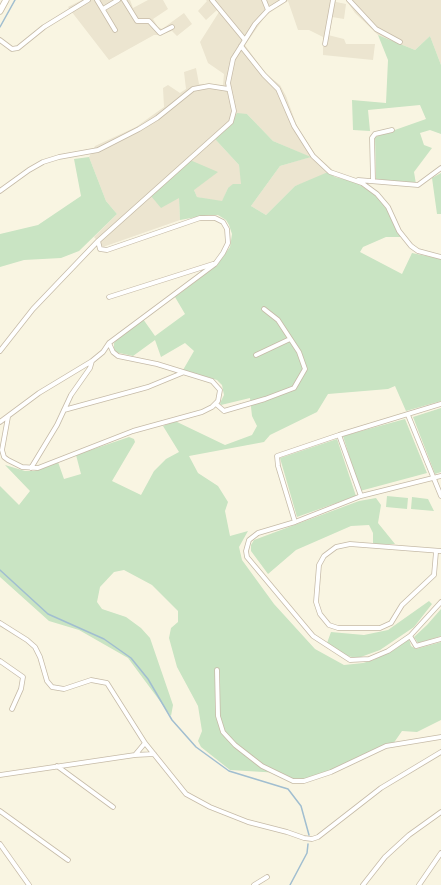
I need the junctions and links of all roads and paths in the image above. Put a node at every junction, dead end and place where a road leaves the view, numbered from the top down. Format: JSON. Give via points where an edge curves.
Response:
{"nodes":[{"id":1,"x":6,"y":0,"type":"edge"},
{"id":2,"x":88,"y":0,"type":"edge"},
{"id":3,"x":97,"y":0,"type":"edge"},
{"id":4,"x":118,"y":0,"type":"edge"},
{"id":5,"x":124,"y":0,"type":"edge"},
{"id":6,"x":212,"y":0,"type":"edge"},
{"id":7,"x":264,"y":0,"type":"edge"},
{"id":8,"x":284,"y":0,"type":"edge"},
{"id":9,"x":333,"y":0,"type":"edge"},
{"id":10,"x":349,"y":0,"type":"edge"},
{"id":11,"x":103,"y":9,"type":"junction"},
{"id":12,"x":268,"y":10,"type":"junction"},
{"id":13,"x":0,"y":11,"type":"edge"},
{"id":14,"x":172,"y":27,"type":"dead end"},
{"id":15,"x":115,"y":30,"type":"dead end"},
{"id":16,"x":0,"y":40,"type":"edge"},
{"id":17,"x":245,"y":40,"type":"junction"},
{"id":18,"x":400,"y":42,"type":"dead end"},
{"id":19,"x":325,"y":44,"type":"dead end"},
{"id":20,"x":241,"y":46,"type":"junction"},
{"id":21,"x":228,"y":89,"type":"junction"},
{"id":22,"x":392,"y":130,"type":"dead end"},
{"id":23,"x":441,"y":168,"type":"edge"},
{"id":24,"x":356,"y":180,"type":"junction"},
{"id":25,"x":374,"y":180,"type":"junction"},
{"id":26,"x":0,"y":191,"type":"edge"},
{"id":27,"x":98,"y":241,"type":"junction"},
{"id":28,"x":441,"y":257,"type":"edge"},
{"id":29,"x":215,"y":264,"type":"junction"},
{"id":30,"x":109,"y":297,"type":"dead end"},
{"id":31,"x":264,"y":309,"type":"dead end"},
{"id":32,"x":290,"y":339,"type":"junction"},
{"id":33,"x":109,"y":343,"type":"junction"},
{"id":34,"x":0,"y":351,"type":"edge"},
{"id":35,"x":256,"y":355,"type":"dead end"},
{"id":36,"x":92,"y":361,"type":"junction"},
{"id":37,"x":173,"y":370,"type":"junction"},
{"id":38,"x":183,"y":372,"type":"junction"},
{"id":39,"x":171,"y":377,"type":"junction"},
{"id":40,"x":216,"y":404,"type":"junction"},
{"id":41,"x":441,"y":404,"type":"edge"},
{"id":42,"x":64,"y":410,"type":"junction"},
{"id":43,"x":408,"y":415,"type":"junction"},
{"id":44,"x":8,"y":417,"type":"junction"},
{"id":45,"x":0,"y":422,"type":"edge"},
{"id":46,"x":339,"y":434,"type":"junction"},
{"id":47,"x":31,"y":468,"type":"junction"},
{"id":48,"x":441,"y":476,"type":"edge"},
{"id":49,"x":433,"y":478,"type":"junction"},
{"id":50,"x":439,"y":489,"type":"edge"},
{"id":51,"x":360,"y":496,"type":"junction"},
{"id":52,"x":441,"y":496,"type":"edge"},
{"id":53,"x":296,"y":522,"type":"junction"},
{"id":54,"x":436,"y":552,"type":"junction"},
{"id":55,"x":441,"y":552,"type":"edge"},
{"id":56,"x":441,"y":602,"type":"edge"},
{"id":57,"x":0,"y":623,"type":"edge"},
{"id":58,"x":410,"y":636,"type":"junction"},
{"id":59,"x":441,"y":639,"type":"edge"},
{"id":60,"x":0,"y":660,"type":"edge"},
{"id":61,"x":217,"y":670,"type":"dead end"},
{"id":62,"x":12,"y":709,"type":"dead end"},
{"id":63,"x":441,"y":737,"type":"edge"},
{"id":64,"x":145,"y":743,"type":"junction"},
{"id":65,"x":441,"y":752,"type":"edge"},
{"id":66,"x":154,"y":754,"type":"junction"},
{"id":67,"x":135,"y":755,"type":"junction"},
{"id":68,"x":57,"y":766,"type":"junction"},
{"id":69,"x":0,"y":775,"type":"edge"},
{"id":70,"x":113,"y":807,"type":"dead end"},
{"id":71,"x":0,"y":811,"type":"edge"},
{"id":72,"x":441,"y":812,"type":"edge"},
{"id":73,"x":0,"y":844,"type":"edge"},
{"id":74,"x":441,"y":853,"type":"edge"},
{"id":75,"x":68,"y":860,"type":"dead end"},
{"id":76,"x":266,"y":877,"type":"dead end"},
{"id":77,"x":29,"y":885,"type":"edge"},
{"id":78,"x":254,"y":885,"type":"edge"},
{"id":79,"x":363,"y":885,"type":"edge"},
{"id":80,"x":419,"y":885,"type":"edge"}],
"edges":[{"from":1,"to":13,"type":"main road"},
{"from":2,"to":16,"type":"street","via":[[44,27],[18,48],[12,49]]},
{"from":3,"to":11,"type":"street"},
{"from":4,"to":11,"type":"street"},
{"from":5,"to":14,"type":"street","via":[[137,21],[149,21],[160,33]]},
{"from":6,"to":17,"type":"street"},
{"from":7,"to":12,"type":"street"},
{"from":8,"to":12,"type":"street"},
{"from":9,"to":19,"type":"street"},
{"from":10,"to":18,"type":"street","via":[[376,29]]},
{"from":11,"to":15,"type":"street"},
{"from":12,"to":17,"type":"street"},
{"from":17,"to":20,"type":"street"},
{"from":20,"to":21,"type":"street","via":[[230,70]]},
{"from":20,"to":24,"type":"street","via":[[278,88],[294,126],[313,156],[334,175]]},
{"from":21,"to":26,"type":"street","via":[[209,86],[193,89],[144,126],[98,150],[43,162]]},
{"from":21,"to":27,"type":"street","via":[[234,111],[231,122]]},
{"from":22,"to":25,"type":"street","via":[[377,133],[372,138]]},
{"from":23,"to":25,"type":"street","via":[[418,185]]},
{"from":24,"to":25,"type":"street"},
{"from":24,"to":28,"type":"street","via":[[371,188],[382,199],[410,246],[418,251]]},
{"from":27,"to":29,"type":"street","via":[[100,249],[108,250],[200,218],[215,218],[226,226],[228,239],[223,254]]},
{"from":27,"to":34,"type":"street","via":[[33,309]]},
{"from":29,"to":30,"type":"street"},
{"from":29,"to":33,"type":"street"},
{"from":31,"to":32,"type":"street","via":[[278,320]]},
{"from":32,"to":35,"type":"street"},
{"from":32,"to":40,"type":"street","via":[[299,352],[305,369],[294,388],[224,410]]},
{"from":33,"to":36,"type":"street"},
{"from":33,"to":37,"type":"street","via":[[118,356]]},
{"from":36,"to":42,"type":"street"},
{"from":36,"to":44,"type":"street","via":[[38,393]]},
{"from":37,"to":38,"type":"street"},
{"from":37,"to":39,"type":"street"},
{"from":38,"to":39,"type":"street"},
{"from":38,"to":40,"type":"street","via":[[216,383],[221,392]]},
{"from":39,"to":42,"type":"street","via":[[148,387]]},
{"from":40,"to":47,"type":"street","via":[[202,412],[139,429],[42,467]]},
{"from":41,"to":43,"type":"street"},
{"from":42,"to":47,"type":"street"},
{"from":43,"to":46,"type":"street"},
{"from":43,"to":49,"type":"street"},
{"from":44,"to":45,"type":"street"},
{"from":44,"to":47,"type":"street","via":[[3,443],[4,457],[14,464]]},
{"from":46,"to":51,"type":"street"},
{"from":46,"to":53,"type":"street","via":[[278,456],[278,466]]},
{"from":48,"to":49,"type":"street"},
{"from":49,"to":50,"type":"street"},
{"from":49,"to":51,"type":"street"},
{"from":50,"to":52,"type":"street"},
{"from":51,"to":53,"type":"street"},
{"from":53,"to":58,"type":"street","via":[[258,533],[249,540],[246,551],[247,557],[313,636],[350,660],[358,661],[388,651]]},
{"from":54,"to":54,"type":"street","via":[[434,575],[402,605],[391,623],[380,628],[338,628],[329,625],[320,614],[316,602],[319,565],[324,556],[336,547],[350,544]]},
{"from":54,"to":55,"type":"street"},
{"from":56,"to":58,"type":"street"},
{"from":57,"to":64,"type":"street","via":[[35,647],[47,681],[54,689],[68,688],[92,680],[107,683]]},
{"from":58,"to":59,"type":"street","via":[[416,646]]},
{"from":60,"to":62,"type":"street","via":[[23,677],[21,689]]},
{"from":61,"to":63,"type":"street","via":[[218,716],[223,732],[262,766],[293,782],[331,772],[386,746]]},
{"from":64,"to":66,"type":"street"},
{"from":64,"to":67,"type":"street"},
{"from":65,"to":66,"type":"street","via":[[381,788],[318,837],[308,839],[248,822],[197,801],[186,794]]},
{"from":66,"to":67,"type":"street"},
{"from":67,"to":68,"type":"street"},
{"from":68,"to":69,"type":"street"},
{"from":68,"to":70,"type":"street"},
{"from":71,"to":75,"type":"street"},
{"from":72,"to":79,"type":"street","via":[[385,857]]},
{"from":73,"to":77,"type":"street"},
{"from":74,"to":80,"type":"street"},
{"from":76,"to":78,"type":"street"}]}
